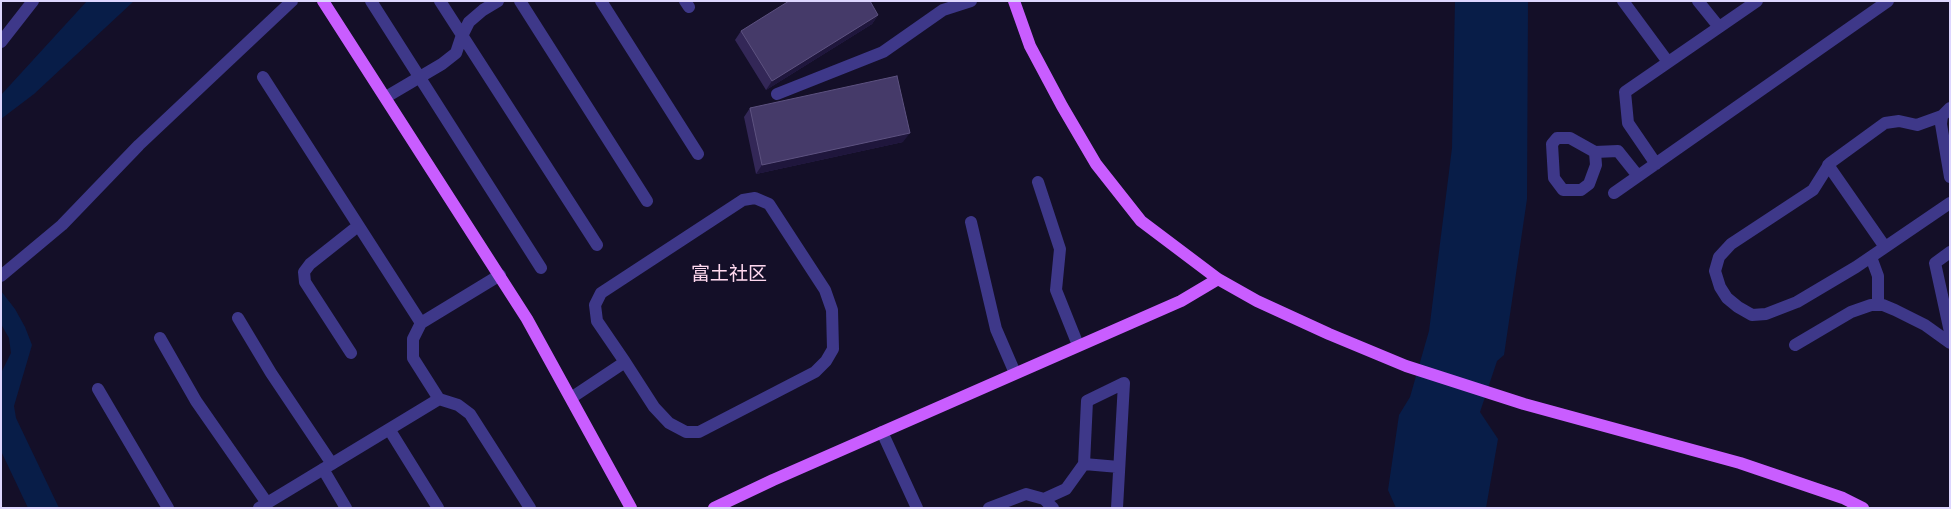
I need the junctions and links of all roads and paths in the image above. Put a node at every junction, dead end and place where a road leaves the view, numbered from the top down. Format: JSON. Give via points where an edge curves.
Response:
{"nodes":[{"id":1,"x":292,"y":1,"type":"edge"},
{"id":2,"x":323,"y":1,"type":"edge"},
{"id":3,"x":372,"y":1,"type":"edge"},
{"id":4,"x":440,"y":1,"type":"edge"},
{"id":5,"x":498,"y":1,"type":"edge"},
{"id":6,"x":520,"y":1,"type":"edge"},
{"id":7,"x":601,"y":1,"type":"edge"},
{"id":8,"x":970,"y":1,"type":"edge"},
{"id":9,"x":1014,"y":1,"type":"edge"},
{"id":10,"x":1622,"y":1,"type":"edge"},
{"id":11,"x":1698,"y":1,"type":"edge"},
{"id":12,"x":1757,"y":1,"type":"edge"},
{"id":13,"x":1888,"y":1,"type":"edge"},
{"id":14,"x":26,"y":4,"type":"edge"},
{"id":15,"x":1718,"y":28,"type":"junction"},
{"id":16,"x":462,"y":35,"type":"junction"},
{"id":17,"x":1,"y":42,"type":"edge"},
{"id":18,"x":1668,"y":62,"type":"junction"},
{"id":19,"x":263,"y":77,"type":"dead end"},
{"id":20,"x":420,"y":77,"type":"junction"},
{"id":21,"x":777,"y":94,"type":"edge"},
{"id":22,"x":386,"y":97,"type":"junction"},
{"id":23,"x":1946,"y":112,"type":"edge"},
{"id":24,"x":1595,"y":152,"type":"junction"},
{"id":25,"x":698,"y":154,"type":"dead end"},
{"id":26,"x":1656,"y":164,"type":"junction"},
{"id":27,"x":1828,"y":165,"type":"junction"},
{"id":28,"x":1638,"y":176,"type":"junction"},
{"id":29,"x":1950,"y":177,"type":"edge"},
{"id":30,"x":1038,"y":182,"type":"dead end"},
{"id":31,"x":1614,"y":193,"type":"dead end"},
{"id":32,"x":647,"y":201,"type":"dead end"},
{"id":33,"x":1950,"y":203,"type":"edge"},
{"id":34,"x":971,"y":222,"type":"dead end"},
{"id":35,"x":358,"y":226,"type":"junction"},
{"id":36,"x":597,"y":245,"type":"dead end"},
{"id":37,"x":1885,"y":247,"type":"junction"},
{"id":38,"x":1950,"y":252,"type":"edge"},
{"id":39,"x":1871,"y":257,"type":"junction"},
{"id":40,"x":541,"y":268,"type":"dead end"},
{"id":41,"x":500,"y":275,"type":"junction"},
{"id":42,"x":1,"y":276,"type":"edge"},
{"id":43,"x":1218,"y":279,"type":"junction"},
{"id":44,"x":1878,"y":305,"type":"junction"},
{"id":45,"x":238,"y":318,"type":"dead end"},
{"id":46,"x":420,"y":322,"type":"junction"},
{"id":47,"x":1950,"y":332,"type":"edge"},
{"id":48,"x":160,"y":338,"type":"dead end"},
{"id":49,"x":1950,"y":343,"type":"edge"},
{"id":50,"x":1078,"y":345,"type":"junction"},
{"id":51,"x":1795,"y":345,"type":"dead end"},
{"id":52,"x":351,"y":353,"type":"dead end"},
{"id":53,"x":625,"y":362,"type":"junction"},
{"id":54,"x":1015,"y":374,"type":"junction"},
{"id":55,"x":98,"y":389,"type":"dead end"},
{"id":56,"x":571,"y":398,"type":"junction"},
{"id":57,"x":439,"y":399,"type":"junction"},
{"id":58,"x":389,"y":429,"type":"junction"},
{"id":59,"x":882,"y":432,"type":"junction"},
{"id":60,"x":1084,"y":464,"type":"junction"},
{"id":61,"x":327,"y":466,"type":"junction"},
{"id":62,"x":1120,"y":467,"type":"junction"},
{"id":63,"x":1048,"y":503,"type":"edge"},
{"id":64,"x":263,"y":505,"type":"edge"},
{"id":65,"x":168,"y":508,"type":"edge"},
{"id":66,"x":346,"y":508,"type":"edge"},
{"id":67,"x":438,"y":508,"type":"edge"},
{"id":68,"x":530,"y":508,"type":"edge"},
{"id":69,"x":631,"y":508,"type":"edge"},
{"id":70,"x":714,"y":508,"type":"edge"},
{"id":71,"x":917,"y":508,"type":"edge"},
{"id":72,"x":989,"y":508,"type":"edge"},
{"id":73,"x":1117,"y":508,"type":"edge"},
{"id":74,"x":1863,"y":508,"type":"edge"}],
"edges":[{"from":1,"to":42,"type":"street","via":[[151,133],[62,226]]},
{"from":2,"to":22,"type":"main road"},
{"from":3,"to":20,"type":"street"},
{"from":4,"to":16,"type":"street"},
{"from":5,"to":16,"type":"street","via":[[470,22]]},
{"from":6,"to":32,"type":"street"},
{"from":7,"to":25,"type":"street"},
{"from":8,"to":21,"type":"street","via":[[943,10],[882,52]]},
{"from":9,"to":43,"type":"main road","via":[[1030,46],[1096,164],[1141,221]]},
{"from":10,"to":18,"type":"street"},
{"from":11,"to":15,"type":"street"},
{"from":12,"to":15,"type":"street"},
{"from":13,"to":26,"type":"street"},
{"from":14,"to":17,"type":"street"},
{"from":15,"to":18,"type":"street"},
{"from":16,"to":20,"type":"street","via":[[456,53]]},
{"from":16,"to":36,"type":"street"},
{"from":18,"to":26,"type":"street","via":[[1625,92],[1628,123]]},
{"from":19,"to":35,"type":"street"},
{"from":20,"to":22,"type":"street"},
{"from":20,"to":40,"type":"street"},
{"from":22,"to":41,"type":"main road"},
{"from":23,"to":27,"type":"street","via":[[1917,126],[1899,121],[1885,123]]},
{"from":23,"to":29,"type":"street","via":[[1941,124]]},
{"from":24,"to":24,"type":"street","via":[[1570,138],[1557,138],[1552,144],[1554,178],[1563,190],[1580,190],[1589,184],[1596,165]]},
{"from":24,"to":28,"type":"street","via":[[1618,152]]},
{"from":26,"to":28,"type":"street"},
{"from":27,"to":37,"type":"street"},
{"from":27,"to":39,"type":"street","via":[[1813,190],[1731,244],[1718,257],[1715,271],[1720,287],[1738,307],[1752,314],[1766,314],[1797,302]]},
{"from":28,"to":31,"type":"street"},
{"from":30,"to":50,"type":"street","via":[[1060,249],[1056,290]]},
{"from":33,"to":37,"type":"street"},
{"from":34,"to":54,"type":"street","via":[[996,329]]},
{"from":35,"to":46,"type":"street"},
{"from":35,"to":52,"type":"street","via":[[304,272],[305,282]]},
{"from":37,"to":39,"type":"street"},
{"from":38,"to":47,"type":"street","via":[[1935,263]]},
{"from":39,"to":44,"type":"street","via":[[1878,276]]},
{"from":41,"to":46,"type":"street"},
{"from":41,"to":56,"type":"main road"},
{"from":43,"to":50,"type":"main road","via":[[1181,301]]},
{"from":43,"to":74,"type":"main road","via":[[1311,326],[1406,366],[1524,404],[1740,463],[1843,498]]},
{"from":44,"to":49,"type":"street","via":[[1925,324]]},
{"from":44,"to":51,"type":"street","via":[[1871,304],[1851,312]]},
{"from":45,"to":61,"type":"street"},
{"from":46,"to":57,"type":"street","via":[[413,339],[413,358]]},
{"from":48,"to":64,"type":"street"},
{"from":50,"to":54,"type":"main road"},
{"from":53,"to":53,"type":"street","via":[[597,320],[594,305],[601,293],[743,200],[755,198],[769,204],[825,290],[832,310],[833,349],[826,361],[815,372],[699,432],[686,432],[669,423],[654,407]]},
{"from":53,"to":56,"type":"street"},
{"from":54,"to":59,"type":"main road"},
{"from":55,"to":65,"type":"street"},
{"from":56,"to":69,"type":"main road"},
{"from":57,"to":58,"type":"street"},
{"from":57,"to":68,"type":"street","via":[[458,405],[470,414]]},
{"from":58,"to":61,"type":"street"},
{"from":58,"to":67,"type":"street"},
{"from":59,"to":70,"type":"main road"},
{"from":59,"to":71,"type":"street"},
{"from":60,"to":62,"type":"street"},
{"from":60,"to":62,"type":"street","via":[[1087,400],[1124,383]]},
{"from":60,"to":63,"type":"street","via":[[1066,488]]},
{"from":61,"to":64,"type":"street"},
{"from":61,"to":66,"type":"street"},
{"from":62,"to":73,"type":"street"},
{"from":63,"to":72,"type":"street","via":[[1026,494]]}]}
